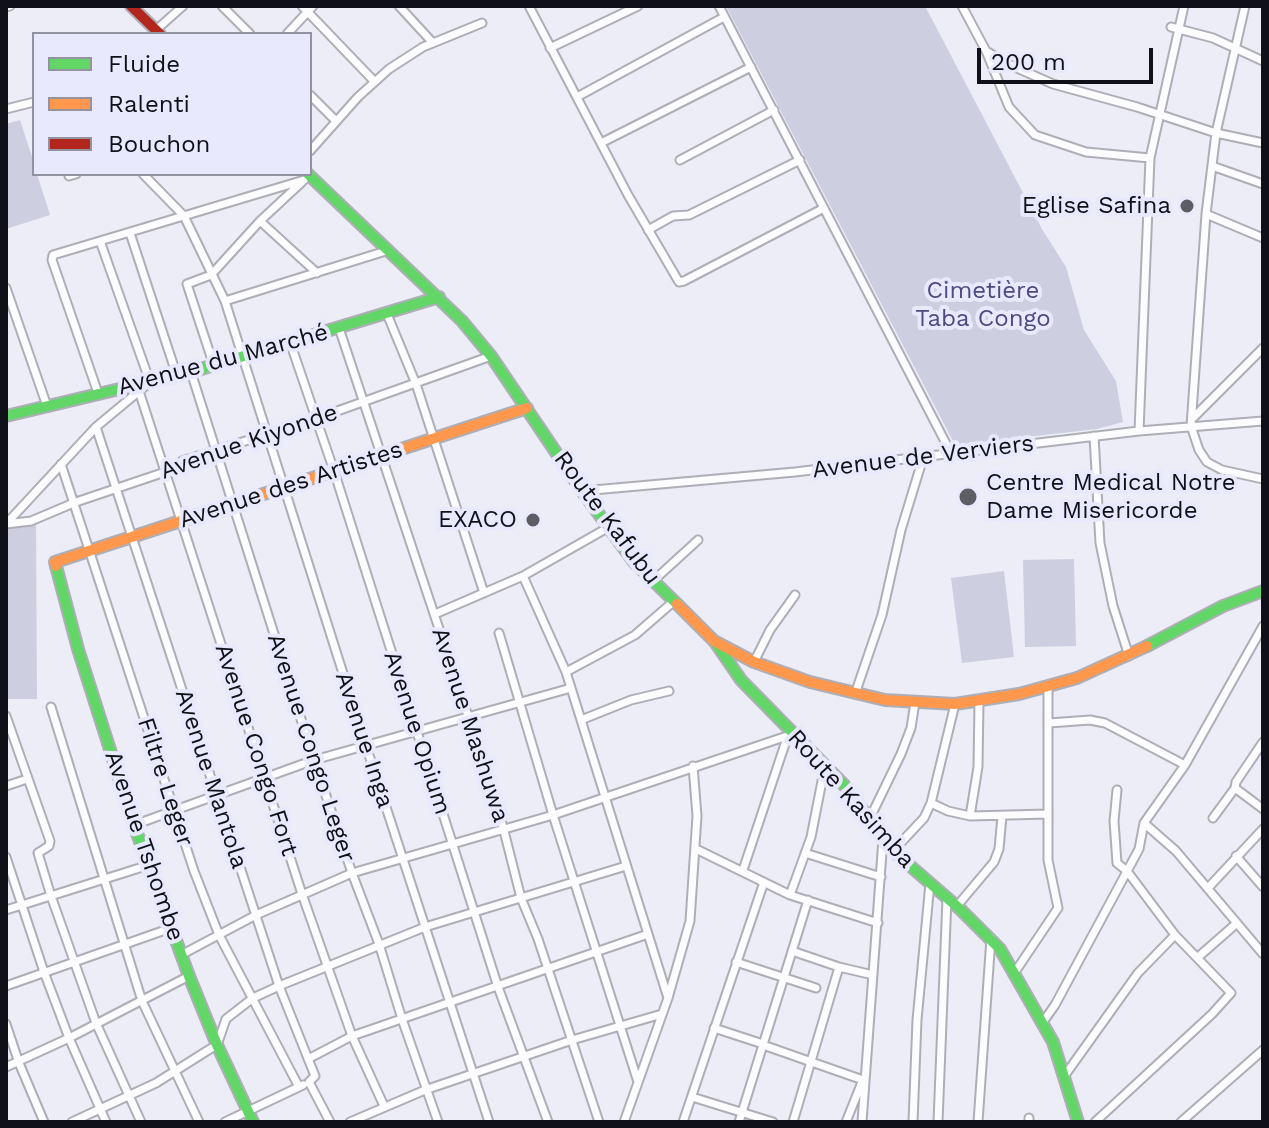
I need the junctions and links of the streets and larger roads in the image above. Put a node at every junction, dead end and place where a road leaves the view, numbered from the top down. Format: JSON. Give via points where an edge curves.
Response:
{"nodes":[{"id":1,"x":183,"y":6,"type":"edge"},
{"id":2,"x":222,"y":6,"type":"edge"},
{"id":3,"x":399,"y":6,"type":"edge"},
{"id":4,"x":529,"y":6,"type":"edge"},
{"id":5,"x":638,"y":6,"type":"edge"},
{"id":6,"x":719,"y":6,"type":"edge"},
{"id":7,"x":962,"y":6,"type":"edge"},
{"id":8,"x":1184,"y":6,"type":"edge"},
{"id":9,"x":1245,"y":6,"type":"edge"},
{"id":10,"x":133,"y":7,"type":"edge"},
{"id":11,"x":308,"y":8,"type":"edge"},
{"id":12,"x":724,"y":17,"type":"junction"},
{"id":13,"x":482,"y":23,"type":"dead end"},
{"id":14,"x":1171,"y":27,"type":"dead end"},
{"id":15,"x":1181,"y":28,"type":"junction"},
{"id":16,"x":158,"y":32,"type":"edge"},
{"id":17,"x":248,"y":32,"type":"edge"},
{"id":18,"x":289,"y":32,"type":"edge"},
{"id":19,"x":433,"y":43,"type":"junction"},
{"id":20,"x":1235,"y":47,"type":"junction"},
{"id":21,"x":550,"y":48,"type":"junction"},
{"id":22,"x":986,"y":51,"type":"junction"},
{"id":23,"x":1263,"y":61,"type":"edge"},
{"id":24,"x":751,"y":67,"type":"junction"},
{"id":25,"x":374,"y":81,"type":"junction"},
{"id":26,"x":312,"y":97,"type":"edge"},
{"id":27,"x":577,"y":97,"type":"junction"},
{"id":28,"x":32,"y":102,"type":"edge"},
{"id":29,"x":6,"y":109,"type":"edge"},
{"id":30,"x":774,"y":110,"type":"junction"},
{"id":31,"x":1161,"y":114,"type":"junction"},
{"id":32,"x":336,"y":121,"type":"junction"},
{"id":33,"x":1216,"y":133,"type":"junction"},
{"id":34,"x":601,"y":143,"type":"junction"},
{"id":35,"x":1263,"y":143,"type":"edge"},
{"id":36,"x":312,"y":149,"type":"edge"},
{"id":37,"x":1150,"y":158,"type":"junction"},
{"id":38,"x":680,"y":160,"type":"dead end"},
{"id":39,"x":800,"y":160,"type":"junction"},
{"id":40,"x":1212,"y":166,"type":"junction"},
{"id":41,"x":145,"y":176,"type":"edge"},
{"id":42,"x":307,"y":177,"type":"edge"},
{"id":43,"x":1263,"y":184,"type":"edge"},
{"id":44,"x":824,"y":208,"type":"junction"},
{"id":45,"x":1206,"y":214,"type":"junction"},
{"id":46,"x":184,"y":216,"type":"junction"},
{"id":47,"x":260,"y":221,"type":"junction"},
{"id":48,"x":648,"y":230,"type":"junction"},
{"id":49,"x":130,"y":233,"type":"junction"},
{"id":50,"x":1263,"y":238,"type":"edge"},
{"id":51,"x":100,"y":241,"type":"junction"},
{"id":52,"x":389,"y":250,"type":"junction"},
{"id":53,"x":317,"y":273,"type":"junction"},
{"id":54,"x":211,"y":275,"type":"junction"},
{"id":55,"x":6,"y":288,"type":"edge"},
{"id":56,"x":439,"y":297,"type":"junction"},
{"id":57,"x":225,"y":301,"type":"junction"},
{"id":58,"x":387,"y":314,"type":"junction"},
{"id":59,"x":339,"y":328,"type":"junction"},
{"id":60,"x":290,"y":342,"type":"junction"},
{"id":61,"x":1263,"y":348,"type":"edge"},
{"id":62,"x":491,"y":356,"type":"junction"},
{"id":63,"x":243,"y":357,"type":"junction"},
{"id":64,"x":214,"y":366,"type":"junction"},
{"id":65,"x":191,"y":372,"type":"junction"},
{"id":66,"x":177,"y":376,"type":"junction"},
{"id":67,"x":150,"y":382,"type":"junction"},
{"id":68,"x":416,"y":384,"type":"junction"},
{"id":69,"x":139,"y":391,"type":"junction"},
{"id":70,"x":98,"y":393,"type":"junction"},
{"id":71,"x":366,"y":401,"type":"junction"},
{"id":72,"x":47,"y":406,"type":"junction"},
{"id":73,"x":527,"y":408,"type":"junction"},
{"id":74,"x":6,"y":416,"type":"edge"},
{"id":75,"x":315,"y":419,"type":"junction"},
{"id":76,"x":1263,"y":421,"type":"edge"},
{"id":77,"x":1192,"y":422,"type":"junction"},
{"id":78,"x":96,"y":427,"type":"junction"},
{"id":79,"x":1139,"y":431,"type":"junction"},
{"id":80,"x":267,"y":435,"type":"junction"},
{"id":81,"x":1094,"y":436,"type":"junction"},
{"id":82,"x":432,"y":439,"type":"junction"},
{"id":83,"x":215,"y":452,"type":"junction"},
{"id":84,"x":381,"y":455,"type":"junction"},
{"id":85,"x":952,"y":455,"type":"junction"},
{"id":86,"x":923,"y":458,"type":"junction"},
{"id":87,"x":61,"y":464,"type":"junction"},
{"id":88,"x":334,"y":471,"type":"junction"},
{"id":89,"x":165,"y":472,"type":"junction"},
{"id":90,"x":1263,"y":479,"type":"edge"},
{"id":91,"x":118,"y":488,"type":"junction"},
{"id":92,"x":283,"y":488,"type":"junction"},
{"id":93,"x":601,"y":490,"type":"junction"},
{"id":94,"x":582,"y":491,"type":"junction"},
{"id":95,"x":76,"y":502,"type":"junction"},
{"id":96,"x":232,"y":505,"type":"junction"},
{"id":97,"x":593,"y":507,"type":"junction"},
{"id":98,"x":182,"y":522,"type":"junction"},
{"id":99,"x":6,"y":524,"type":"edge"},
{"id":100,"x":609,"y":527,"type":"junction"},
{"id":101,"x":133,"y":537,"type":"junction"},
{"id":102,"x":698,"y":540,"type":"dead end"},
{"id":103,"x":90,"y":552,"type":"junction"},
{"id":104,"x":55,"y":562,"type":"joint"},
{"id":105,"x":523,"y":576,"type":"junction"},
{"id":106,"x":652,"y":582,"type":"junction"},
{"id":107,"x":1263,"y":591,"type":"edge"},
{"id":108,"x":484,"y":593,"type":"junction"},
{"id":109,"x":795,"y":595,"type":"dead end"},
{"id":110,"x":673,"y":602,"type":"junction"},
{"id":111,"x":435,"y":614,"type":"junction"},
{"id":112,"x":1263,"y":626,"type":"edge"},
{"id":113,"x":499,"y":633,"type":"dead end"},
{"id":114,"x":714,"y":641,"type":"junction"},
{"id":115,"x":1129,"y":656,"type":"junction"},
{"id":116,"x":754,"y":662,"type":"junction"},
{"id":117,"x":566,"y":672,"type":"junction"},
{"id":118,"x":1048,"y":687,"type":"junction"},
{"id":119,"x":571,"y":688,"type":"junction"},
{"id":120,"x":669,"y":691,"type":"dead end"},
{"id":121,"x":854,"y":694,"type":"junction"},
{"id":122,"x":979,"y":701,"type":"junction"},
{"id":123,"x":518,"y":702,"type":"junction"},
{"id":124,"x":915,"y":702,"type":"junction"},
{"id":125,"x":955,"y":704,"type":"junction"},
{"id":126,"x":51,"y":707,"type":"dead end"},
{"id":127,"x":6,"y":716,"type":"edge"},
{"id":128,"x":468,"y":716,"type":"junction"},
{"id":129,"x":581,"y":720,"type":"junction"},
{"id":130,"x":1049,"y":723,"type":"junction"},
{"id":131,"x":416,"y":733,"type":"junction"},
{"id":132,"x":790,"y":736,"type":"junction"},
{"id":133,"x":1263,"y":742,"type":"edge"},
{"id":134,"x":366,"y":746,"type":"junction"},
{"id":135,"x":314,"y":760,"type":"junction"},
{"id":136,"x":1185,"y":765,"type":"junction"},
{"id":137,"x":693,"y":766,"type":"junction"},
{"id":138,"x":825,"y":766,"type":"junction"},
{"id":139,"x":265,"y":776,"type":"junction"},
{"id":140,"x":27,"y":779,"type":"junction"},
{"id":141,"x":6,"y":786,"type":"edge"},
{"id":142,"x":1235,"y":788,"type":"junction"},
{"id":143,"x":1117,"y":790,"type":"dead end"},
{"id":144,"x":215,"y":795,"type":"junction"},
{"id":145,"x":603,"y":796,"type":"junction"},
{"id":146,"x":931,"y":803,"type":"junction"},
{"id":147,"x":1263,"y":809,"type":"edge"},
{"id":148,"x":174,"y":810,"type":"junction"},
{"id":149,"x":1048,"y":814,"type":"junction"},
{"id":150,"x":553,"y":815,"type":"junction"},
{"id":151,"x":970,"y":816,"type":"junction"},
{"id":152,"x":1002,"y":816,"type":"junction"},
{"id":153,"x":1213,"y":818,"type":"dead end"},
{"id":154,"x":869,"y":820,"type":"junction"},
{"id":155,"x":1144,"y":823,"type":"junction"},
{"id":156,"x":134,"y":825,"type":"junction"},
{"id":157,"x":503,"y":827,"type":"junction"},
{"id":158,"x":1263,"y":829,"type":"edge"},
{"id":159,"x":883,"y":837,"type":"junction"},
{"id":160,"x":453,"y":843,"type":"junction"},
{"id":161,"x":696,"y":849,"type":"junction"},
{"id":162,"x":893,"y":851,"type":"junction"},
{"id":163,"x":805,"y":853,"type":"junction"},
{"id":164,"x":1236,"y":856,"type":"junction"},
{"id":165,"x":6,"y":857,"type":"edge"},
{"id":166,"x":404,"y":858,"type":"junction"},
{"id":167,"x":149,"y":865,"type":"junction"},
{"id":168,"x":626,"y":866,"type":"junction"},
{"id":169,"x":743,"y":870,"type":"junction"},
{"id":170,"x":1127,"y":871,"type":"junction"},
{"id":171,"x":352,"y":873,"type":"junction"},
{"id":172,"x":881,"y":877,"type":"junction"},
{"id":173,"x":104,"y":879,"type":"junction"},
{"id":174,"x":575,"y":882,"type":"junction"},
{"id":175,"x":764,"y":882,"type":"junction"},
{"id":176,"x":930,"y":883,"type":"junction"},
{"id":177,"x":1263,"y":887,"type":"edge"},
{"id":178,"x":1208,"y":888,"type":"junction"},
{"id":179,"x":302,"y":894,"type":"junction"},
{"id":180,"x":790,"y":895,"type":"junction"},
{"id":181,"x":51,"y":896,"type":"junction"},
{"id":182,"x":521,"y":898,"type":"junction"},
{"id":183,"x":947,"y":898,"type":"junction"},
{"id":184,"x":808,"y":900,"type":"junction"},
{"id":185,"x":23,"y":905,"type":"junction"},
{"id":186,"x":957,"y":906,"type":"junction"},
{"id":187,"x":6,"y":910,"type":"edge"},
{"id":188,"x":474,"y":912,"type":"junction"},
{"id":189,"x":256,"y":915,"type":"junction"},
{"id":190,"x":878,"y":923,"type":"junction"},
{"id":191,"x":1237,"y":923,"type":"junction"},
{"id":192,"x":425,"y":927,"type":"junction"},
{"id":193,"x":171,"y":928,"type":"junction"},
{"id":194,"x":648,"y":934,"type":"junction"},
{"id":195,"x":219,"y":935,"type":"junction"},
{"id":196,"x":1175,"y":935,"type":"junction"},
{"id":197,"x":991,"y":938,"type":"junction"},
{"id":198,"x":124,"y":944,"type":"junction"},
{"id":199,"x":379,"y":944,"type":"junction"},
{"id":200,"x":598,"y":951,"type":"junction"},
{"id":201,"x":792,"y":951,"type":"junction"},
{"id":202,"x":1263,"y":954,"type":"edge"},
{"id":203,"x":181,"y":955,"type":"junction"},
{"id":204,"x":1197,"y":958,"type":"junction"},
{"id":205,"x":736,"y":962,"type":"junction"},
{"id":206,"x":75,"y":963,"type":"junction"},
{"id":207,"x":330,"y":966,"type":"junction"},
{"id":208,"x":839,"y":967,"type":"junction"},
{"id":209,"x":549,"y":969,"type":"junction"},
{"id":210,"x":44,"y":972,"type":"junction"},
{"id":211,"x":1015,"y":972,"type":"junction"},
{"id":212,"x":873,"y":975,"type":"junction"},
{"id":213,"x":189,"y":976,"type":"junction"},
{"id":214,"x":784,"y":976,"type":"junction"},
{"id":215,"x":6,"y":986,"type":"edge"},
{"id":216,"x":279,"y":986,"type":"junction"},
{"id":217,"x":498,"y":987,"type":"junction"},
{"id":218,"x":816,"y":988,"type":"dead end"},
{"id":219,"x":253,"y":998,"type":"junction"},
{"id":220,"x":668,"y":998,"type":"junction"},
{"id":221,"x":142,"y":1001,"type":"junction"},
{"id":222,"x":450,"y":1002,"type":"junction"},
{"id":223,"x":662,"y":1014,"type":"junction"},
{"id":224,"x":402,"y":1019,"type":"junction"},
{"id":225,"x":1043,"y":1022,"type":"junction"},
{"id":226,"x":96,"y":1023,"type":"junction"},
{"id":227,"x":6,"y":1024,"type":"edge"},
{"id":228,"x":620,"y":1025,"type":"junction"},
{"id":229,"x":714,"y":1028,"type":"junction"},
{"id":230,"x":352,"y":1036,"type":"junction"},
{"id":231,"x":69,"y":1038,"type":"junction"},
{"id":232,"x":572,"y":1040,"type":"junction"},
{"id":233,"x":217,"y":1045,"type":"junction"},
{"id":234,"x":763,"y":1045,"type":"junction"},
{"id":235,"x":1263,"y":1050,"type":"edge"},
{"id":236,"x":523,"y":1057,"type":"junction"},
{"id":237,"x":308,"y":1059,"type":"junction"},
{"id":238,"x":811,"y":1062,"type":"junction"},
{"id":239,"x":19,"y":1063,"type":"junction"},
{"id":240,"x":6,"y":1067,"type":"edge"},
{"id":241,"x":173,"y":1071,"type":"junction"},
{"id":242,"x":472,"y":1074,"type":"junction"},
{"id":243,"x":863,"y":1078,"type":"junction"},
{"id":244,"x":1063,"y":1078,"type":"junction"},
{"id":245,"x":309,"y":1082,"type":"junction"},
{"id":246,"x":638,"y":1082,"type":"junction"},
{"id":247,"x":299,"y":1087,"type":"junction"},
{"id":248,"x":425,"y":1090,"type":"junction"},
{"id":249,"x":128,"y":1097,"type":"junction"},
{"id":250,"x":692,"y":1097,"type":"junction"},
{"id":251,"x":384,"y":1106,"type":"junction"},
{"id":252,"x":101,"y":1110,"type":"junction"},
{"id":253,"x":250,"y":1117,"type":"edge"},
{"id":254,"x":740,"y":1118,"type":"edge"},
{"id":255,"x":44,"y":1122,"type":"edge"},
{"id":256,"x":72,"y":1122,"type":"edge"},
{"id":257,"x":106,"y":1122,"type":"edge"},
{"id":258,"x":141,"y":1122,"type":"edge"},
{"id":259,"x":199,"y":1122,"type":"edge"},
{"id":260,"x":225,"y":1122,"type":"edge"},
{"id":261,"x":330,"y":1122,"type":"edge"},
{"id":262,"x":350,"y":1122,"type":"edge"},
{"id":263,"x":438,"y":1122,"type":"edge"},
{"id":264,"x":489,"y":1122,"type":"edge"},
{"id":265,"x":548,"y":1122,"type":"edge"},
{"id":266,"x":599,"y":1122,"type":"edge"},
{"id":267,"x":624,"y":1122,"type":"edge"},
{"id":268,"x":683,"y":1122,"type":"edge"},
{"id":269,"x":773,"y":1122,"type":"edge"},
{"id":270,"x":793,"y":1122,"type":"edge"},
{"id":271,"x":846,"y":1122,"type":"edge"},
{"id":272,"x":862,"y":1122,"type":"edge"},
{"id":273,"x":913,"y":1122,"type":"edge"},
{"id":274,"x":938,"y":1122,"type":"edge"},
{"id":275,"x":978,"y":1122,"type":"edge"},
{"id":276,"x":1078,"y":1122,"type":"edge"},
{"id":277,"x":1095,"y":1122,"type":"edge"},
{"id":278,"x":1181,"y":1122,"type":"edge"}],
"edges":[{"from":1,"to":16,"type":"street"},
{"from":2,"to":17,"type":"street"},
{"from":3,"to":19,"type":"street"},
{"from":4,"to":21,"type":"street"},
{"from":5,"to":21,"type":"street"},
{"from":6,"to":12,"type":"street"},
{"from":7,"to":22,"type":"street"},
{"from":8,"to":15,"type":"street"},
{"from":9,"to":20,"type":"street"},
{"from":10,"to":16,"type":"street"},
{"from":11,"to":18,"type":"street"},
{"from":11,"to":25,"type":"street"},
{"from":12,"to":24,"type":"street"},
{"from":12,"to":27,"type":"street"},
{"from":13,"to":19,"type":"street"},
{"from":14,"to":15,"type":"street"},
{"from":15,"to":20,"type":"street"},
{"from":15,"to":31,"type":"street"},
{"from":19,"to":25,"type":"street"},
{"from":20,"to":23,"type":"street"},
{"from":20,"to":33,"type":"street"},
{"from":21,"to":27,"type":"street"},
{"from":22,"to":31,"type":"street","via":[[1053,84]]},
{"from":22,"to":37,"type":"street","via":[[1009,107],[1039,138],[1086,152]]},
{"from":24,"to":30,"type":"street"},
{"from":24,"to":34,"type":"street"},
{"from":25,"to":32,"type":"street"},
{"from":26,"to":32,"type":"street"},
{"from":27,"to":34,"type":"street"},
{"from":28,"to":29,"type":"street"},
{"from":30,"to":38,"type":"street"},
{"from":30,"to":39,"type":"street"},
{"from":31,"to":33,"type":"street"},
{"from":31,"to":37,"type":"street"},
{"from":32,"to":36,"type":"street"},
{"from":33,"to":35,"type":"street"},
{"from":33,"to":40,"type":"street"},
{"from":34,"to":48,"type":"street"},
{"from":37,"to":79,"type":"street"},
{"from":39,"to":44,"type":"street"},
{"from":39,"to":48,"type":"street"},
{"from":40,"to":43,"type":"street"},
{"from":40,"to":45,"type":"street"},
{"from":41,"to":46,"type":"street","name":"Avenue Inga"},
{"from":42,"to":46,"type":"street"},
{"from":42,"to":47,"type":"street"},
{"from":42,"to":52,"type":"street","name":"Route Kafubu"},
{"from":44,"to":48,"type":"street","via":[[679,282]]},
{"from":44,"to":85,"type":"street"},
{"from":45,"to":50,"type":"street"},
{"from":45,"to":77,"type":"street"},
{"from":46,"to":49,"type":"street"},
{"from":46,"to":54,"type":"street","name":"Avenue Inga"},
{"from":47,"to":53,"type":"street"},
{"from":47,"to":54,"type":"street"},
{"from":49,"to":51,"type":"street"},
{"from":49,"to":66,"type":"street"},
{"from":51,"to":67,"type":"street"},
{"from":51,"to":70,"type":"street","via":[[52,257]]},
{"from":52,"to":53,"type":"street"},
{"from":52,"to":56,"type":"street","name":"Route Kafubu"},
{"from":53,"to":57,"type":"street"},
{"from":54,"to":57,"type":"street","name":"Avenue Inga"},
{"from":54,"to":64,"type":"street","via":[[186,288]]},
{"from":55,"to":72,"type":"street"},
{"from":56,"to":58,"type":"street","name":"Avenue du Marché"},
{"from":56,"to":62,"type":"street","name":"Route Kafubu"},
{"from":57,"to":63,"type":"street","name":"Avenue Inga"},
{"from":58,"to":59,"type":"street","name":"Avenue du Marché"},
{"from":58,"to":68,"type":"street"},
{"from":59,"to":60,"type":"street","name":"Avenue du Marché"},
{"from":59,"to":71,"type":"street","name":"Avenue Mashuwa"},
{"from":60,"to":63,"type":"street","name":"Avenue du Marché"},
{"from":60,"to":75,"type":"street","name":"Avenue Opium"},
{"from":61,"to":77,"type":"street"},
{"from":62,"to":68,"type":"street","name":"Avenue Kiyonde"},
{"from":62,"to":73,"type":"street","name":"Route Kafubu"},
{"from":63,"to":64,"type":"street","name":"Avenue du Marché"},
{"from":63,"to":80,"type":"street","name":"Avenue Inga"},
{"from":64,"to":65,"type":"street","name":"Avenue du Marché"},
{"from":65,"to":66,"type":"street","name":"Avenue du Marché"},
{"from":65,"to":83,"type":"street","name":"Avenue Congo Leger"},
{"from":66,"to":67,"type":"street","name":"Avenue du Marché"},
{"from":67,"to":69,"type":"street"},
{"from":67,"to":70,"type":"street","name":"Avenue du Marché"},
{"from":68,"to":71,"type":"street","name":"Avenue Kiyonde"},
{"from":68,"to":82,"type":"street"},
{"from":69,"to":78,"type":"street"},
{"from":69,"to":89,"type":"street","name":"Avenue Congo Fort"},
{"from":70,"to":72,"type":"street","name":"Avenue du Marché"},
{"from":71,"to":75,"type":"street","name":"Avenue Kiyonde"},
{"from":71,"to":84,"type":"street","name":"Avenue Mashuwa"},
{"from":72,"to":74,"type":"street","name":"Avenue du Marché"},
{"from":73,"to":82,"type":"street","name":"Avenue des Artistes"},
{"from":73,"to":94,"type":"street","name":"Route Kafubu"},
{"from":75,"to":80,"type":"street","name":"Avenue Kiyonde"},
{"from":75,"to":88,"type":"street","name":"Avenue Opium"},
{"from":76,"to":77,"type":"street","name":"Avenue de Verviers"},
{"from":77,"to":79,"type":"street","name":"Avenue de Verviers"},
{"from":77,"to":90,"type":"street","via":[[1207,462]]},
{"from":78,"to":87,"type":"street"},
{"from":78,"to":91,"type":"street","name":"Avenue Mantola"},
{"from":79,"to":81,"type":"street","name":"Avenue de Verviers"},
{"from":80,"to":83,"type":"street","name":"Avenue Kiyonde"},
{"from":80,"to":92,"type":"street","name":"Avenue Inga"},
{"from":81,"to":85,"type":"street","name":"Avenue de Verviers"},
{"from":81,"to":115,"type":"street","via":[[1100,543]]},
{"from":82,"to":84,"type":"street","name":"Avenue des Artistes"},
{"from":82,"to":108,"type":"street"},
{"from":83,"to":89,"type":"street","name":"Avenue Kiyonde"},
{"from":83,"to":96,"type":"street","name":"Avenue Congo Leger"},
{"from":84,"to":88,"type":"street","name":"Avenue des Artistes"},
{"from":84,"to":111,"type":"street","name":"Avenue Mashuwa"},
{"from":85,"to":86,"type":"street","name":"Avenue de Verviers"},
{"from":86,"to":93,"type":"street","name":"Avenue de Verviers"},
{"from":86,"to":121,"type":"street","via":[[882,615]]},
{"from":87,"to":95,"type":"street","name":"Filtre Leger"},
{"from":87,"to":99,"type":"street"},
{"from":88,"to":92,"type":"street","name":"Avenue des Artistes"},
{"from":88,"to":131,"type":"street","name":"Avenue Opium"},
{"from":89,"to":91,"type":"street","name":"Avenue Kiyonde"},
{"from":89,"to":98,"type":"street","name":"Avenue Congo Fort"},
{"from":91,"to":95,"type":"street","name":"Avenue Kiyonde"},
{"from":91,"to":101,"type":"street","name":"Avenue Mantola"},
{"from":92,"to":96,"type":"street","name":"Avenue des Artistes"},
{"from":92,"to":134,"type":"street","name":"Avenue Inga"},
{"from":93,"to":94,"type":"street","name":"Avenue de Verviers"},
{"from":93,"to":97,"type":"street"},
{"from":94,"to":97,"type":"street","name":"Route Kafubu"},
{"from":95,"to":99,"type":"street","name":"Avenue Kiyonde","via":[[31,521]]},
{"from":95,"to":103,"type":"street","name":"Filtre Leger"},
{"from":96,"to":98,"type":"street","name":"Avenue des Artistes"},
{"from":96,"to":135,"type":"street","name":"Avenue Congo Leger"},
{"from":97,"to":100,"type":"street","name":"Route Kafubu"},
{"from":98,"to":101,"type":"street","name":"Avenue des Artistes"},
{"from":98,"to":139,"type":"street","name":"Avenue Congo Fort"},
{"from":100,"to":105,"type":"street"},
{"from":100,"to":106,"type":"street","name":"Route Kafubu"},
{"from":101,"to":103,"type":"street","name":"Avenue des Artistes"},
{"from":101,"to":144,"type":"street","name":"Avenue Mantola"},
{"from":102,"to":106,"type":"street"},
{"from":103,"to":104,"type":"street","name":"Avenue des Artistes"},
{"from":103,"to":148,"type":"street","name":"Filtre Leger"},
{"from":104,"to":156,"type":"street","name":"Avenue Tshombe"},
{"from":105,"to":108,"type":"street"},
{"from":105,"to":117,"type":"street"},
{"from":106,"to":110,"type":"street","name":"Route Kafubu"},
{"from":107,"to":115,"type":"street","name":"Route Kafubu"},
{"from":108,"to":111,"type":"street"},
{"from":109,"to":116,"type":"street"},
{"from":110,"to":114,"type":"street","name":"Route Kafubu"},
{"from":110,"to":117,"type":"street","via":[[635,635]]},
{"from":111,"to":128,"type":"street","name":"Avenue Mashuwa"},
{"from":112,"to":136,"type":"street"},
{"from":113,"to":123,"type":"street"},
{"from":114,"to":116,"type":"street","name":"Route Kafubu"},
{"from":114,"to":132,"type":"street","name":"Route Kasimba"},
{"from":115,"to":118,"type":"street","name":"Route Kafubu"},
{"from":116,"to":121,"type":"street","name":"Route Kafubu"},
{"from":117,"to":119,"type":"street"},
{"from":118,"to":122,"type":"street","name":"Route Kafubu"},
{"from":118,"to":130,"type":"street"},
{"from":119,"to":123,"type":"street"},
{"from":119,"to":129,"type":"street"},
{"from":120,"to":129,"type":"street"},
{"from":121,"to":124,"type":"street","name":"Route Kafubu"},
{"from":122,"to":125,"type":"street","name":"Route Kafubu"},
{"from":122,"to":151,"type":"street","via":[[978,767]]},
{"from":123,"to":128,"type":"street"},
{"from":123,"to":150,"type":"street"},
{"from":124,"to":125,"type":"street","name":"Route Kafubu"},
{"from":124,"to":154,"type":"street","via":[[901,754]]},
{"from":125,"to":146,"type":"street"},
{"from":126,"to":173,"type":"street"},
{"from":127,"to":140,"type":"street"},
{"from":128,"to":131,"type":"street"},
{"from":128,"to":157,"type":"street","name":"Avenue Mashuwa"},
{"from":129,"to":145,"type":"street"},
{"from":130,"to":136,"type":"street","via":[[1105,723]]},
{"from":130,"to":149,"type":"street"},
{"from":131,"to":134,"type":"street"},
{"from":131,"to":160,"type":"street","name":"Avenue Opium"},
{"from":132,"to":137,"type":"street"},
{"from":132,"to":138,"type":"street","name":"Route Kasimba"},
{"from":132,"to":169,"type":"street"},
{"from":133,"to":142,"type":"street"},
{"from":134,"to":135,"type":"street"},
{"from":134,"to":166,"type":"street","name":"Avenue Inga"},
{"from":135,"to":139,"type":"street"},
{"from":135,"to":171,"type":"street","name":"Avenue Congo Leger"},
{"from":136,"to":155,"type":"street"},
{"from":137,"to":145,"type":"street"},
{"from":137,"to":161,"type":"street"},
{"from":138,"to":154,"type":"street","name":"Route Kasimba"},
{"from":138,"to":163,"type":"street"},
{"from":139,"to":144,"type":"street"},
{"from":139,"to":179,"type":"street","name":"Avenue Congo Fort"},
{"from":140,"to":141,"type":"street"},
{"from":140,"to":181,"type":"street","via":[[50,841],[38,853]]},
{"from":142,"to":147,"type":"street"},
{"from":142,"to":153,"type":"street"},
{"from":143,"to":170,"type":"street","via":[[1114,854]]},
{"from":144,"to":148,"type":"street"},
{"from":144,"to":189,"type":"street","name":"Avenue Mantola"},
{"from":145,"to":150,"type":"street"},
{"from":145,"to":168,"type":"street"},
{"from":146,"to":151,"type":"street"},
{"from":146,"to":162,"type":"street"},
{"from":148,"to":156,"type":"street"},
{"from":148,"to":195,"type":"street","name":"Filtre Leger"},
{"from":149,"to":152,"type":"street"},
{"from":149,"to":211,"type":"street","via":[[1050,876],[1058,908]]},
{"from":150,"to":157,"type":"street"},
{"from":150,"to":174,"type":"street"},
{"from":151,"to":152,"type":"street"},
{"from":152,"to":186,"type":"street","via":[[994,862]]},
{"from":154,"to":159,"type":"street","name":"Route Kasimba"},
{"from":155,"to":170,"type":"street"},
{"from":155,"to":178,"type":"street"},
{"from":156,"to":167,"type":"street","name":"Avenue Tshombe"},
{"from":157,"to":160,"type":"street"},
{"from":157,"to":182,"type":"street","name":"Avenue Mashuwa"},
{"from":158,"to":164,"type":"street"},
{"from":159,"to":162,"type":"street","name":"Route Kasimba"},
{"from":159,"to":172,"type":"street"},
{"from":160,"to":166,"type":"street"},
{"from":160,"to":188,"type":"street","name":"Avenue Opium"},
{"from":161,"to":169,"type":"street"},
{"from":161,"to":220,"type":"street","via":[[690,921]]},
{"from":162,"to":176,"type":"street","name":"Route Kasimba"},
{"from":163,"to":172,"type":"street"},
{"from":163,"to":180,"type":"street"},
{"from":164,"to":177,"type":"street"},
{"from":164,"to":178,"type":"street"},
{"from":165,"to":185,"type":"street"},
{"from":166,"to":171,"type":"street"},
{"from":166,"to":192,"type":"street","name":"Avenue Inga"},
{"from":167,"to":173,"type":"street"},
{"from":167,"to":193,"type":"street","name":"Avenue Tshombe"},
{"from":168,"to":174,"type":"street"},
{"from":168,"to":194,"type":"street"},
{"from":169,"to":175,"type":"street"},
{"from":170,"to":196,"type":"street"},
{"from":170,"to":225,"type":"street"},
{"from":171,"to":179,"type":"street"},
{"from":171,"to":199,"type":"street","name":"Avenue Congo Leger"},
{"from":172,"to":190,"type":"street"},
{"from":173,"to":181,"type":"street"},
{"from":173,"to":198,"type":"street"},
{"from":174,"to":182,"type":"street"},
{"from":174,"to":200,"type":"street"},
{"from":175,"to":180,"type":"street"},
{"from":175,"to":205,"type":"street"},
{"from":176,"to":183,"type":"street","name":"Route Kasimba"},
{"from":176,"to":273,"type":"street"},
{"from":178,"to":191,"type":"street"},
{"from":179,"to":189,"type":"street"},
{"from":179,"to":207,"type":"street","name":"Avenue Congo Fort"},
{"from":180,"to":184,"type":"street"},
{"from":181,"to":185,"type":"street"},
{"from":181,"to":206,"type":"street"},
{"from":182,"to":188,"type":"street"},
{"from":182,"to":209,"type":"street","name":"Avenue Mashuwa"},
{"from":183,"to":186,"type":"street","name":"Route Kasimba"},
{"from":183,"to":274,"type":"street"},
{"from":184,"to":190,"type":"street"},
{"from":184,"to":201,"type":"street"},
{"from":185,"to":187,"type":"street"},
{"from":185,"to":210,"type":"street"},
{"from":186,"to":197,"type":"street","name":"Route Kasimba"},
{"from":188,"to":192,"type":"street"},
{"from":188,"to":217,"type":"street","name":"Avenue Opium"},
{"from":189,"to":195,"type":"street"},
{"from":189,"to":216,"type":"street","name":"Avenue Mantola"},
{"from":190,"to":212,"type":"street"},
{"from":191,"to":202,"type":"street"},
{"from":191,"to":204,"type":"street"},
{"from":192,"to":199,"type":"street"},
{"from":192,"to":222,"type":"street","name":"Avenue Inga"},
{"from":193,"to":198,"type":"street"},
{"from":193,"to":203,"type":"street","name":"Avenue Tshombe"},
{"from":194,"to":200,"type":"street"},
{"from":194,"to":220,"type":"street"},
{"from":195,"to":203,"type":"street"},
{"from":195,"to":219,"type":"street","name":"Filtre Leger"},
{"from":196,"to":204,"type":"street"},
{"from":196,"to":244,"type":"street","via":[[1138,973]]},
{"from":197,"to":211,"type":"street","name":"Route Kasimba"},
{"from":197,"to":275,"type":"street"},
{"from":198,"to":206,"type":"street"},
{"from":198,"to":221,"type":"street"},
{"from":199,"to":207,"type":"street"},
{"from":199,"to":224,"type":"street","name":"Avenue Congo Leger"},
{"from":200,"to":209,"type":"street"},
{"from":200,"to":228,"type":"street"},
{"from":201,"to":208,"type":"street"},
{"from":201,"to":214,"type":"street"},
{"from":203,"to":213,"type":"street","name":"Avenue Tshombe"},
{"from":204,"to":277,"type":"street","via":[[1231,993]]},
{"from":205,"to":214,"type":"street"},
{"from":205,"to":229,"type":"street"},
{"from":206,"to":210,"type":"street"},
{"from":206,"to":226,"type":"street"},
{"from":207,"to":216,"type":"street"},
{"from":207,"to":230,"type":"street","name":"Avenue Congo Fort"},
{"from":208,"to":212,"type":"street"},
{"from":208,"to":238,"type":"street"},
{"from":209,"to":217,"type":"street"},
{"from":209,"to":232,"type":"street","name":"Avenue Mashuwa"},
{"from":210,"to":215,"type":"street"},
{"from":210,"to":231,"type":"street"},
{"from":211,"to":225,"type":"street","name":"Route Kasimba"},
{"from":212,"to":243,"type":"street"},
{"from":213,"to":221,"type":"street"},
{"from":213,"to":233,"type":"street","name":"Avenue Tshombe"},
{"from":214,"to":218,"type":"street"},
{"from":214,"to":234,"type":"street"},
{"from":216,"to":219,"type":"street"},
{"from":216,"to":237,"type":"street","name":"Avenue Mantola"},
{"from":217,"to":222,"type":"street"},
{"from":217,"to":236,"type":"street","name":"Avenue Opium"},
{"from":219,"to":233,"type":"street","via":[[226,1019]]},
{"from":219,"to":247,"type":"street","name":"Filtre Leger"},
{"from":220,"to":223,"type":"street"},
{"from":221,"to":226,"type":"street"},
{"from":221,"to":241,"type":"street"},
{"from":222,"to":224,"type":"street"},
{"from":222,"to":242,"type":"street","name":"Avenue Inga"},
{"from":223,"to":228,"type":"street"},
{"from":223,"to":246,"type":"street"},
{"from":224,"to":230,"type":"street"},
{"from":224,"to":248,"type":"street","name":"Avenue Congo Leger"},
{"from":225,"to":244,"type":"street","name":"Route Kasimba"},
{"from":226,"to":231,"type":"street"},
{"from":226,"to":249,"type":"street"},
{"from":227,"to":239,"type":"street"},
{"from":228,"to":232,"type":"street"},
{"from":228,"to":246,"type":"street"},
{"from":229,"to":234,"type":"street"},
{"from":229,"to":250,"type":"street"},
{"from":230,"to":237,"type":"street"},
{"from":230,"to":251,"type":"street","name":"Avenue Congo Fort"},
{"from":231,"to":239,"type":"street"},
{"from":231,"to":252,"type":"street"},
{"from":232,"to":236,"type":"street"},
{"from":232,"to":266,"type":"street","name":"Avenue Mashuwa"},
{"from":233,"to":241,"type":"street"},
{"from":233,"to":253,"type":"street","name":"Avenue Tshombe"},
{"from":234,"to":238,"type":"street"},
{"from":234,"to":254,"type":"street"},
{"from":235,"to":278,"type":"street"},
{"from":236,"to":242,"type":"street"},
{"from":236,"to":265,"type":"street","name":"Avenue Opium"},
{"from":237,"to":245,"type":"street","name":"Avenue Mantola","via":[[315,1078]]},
{"from":238,"to":243,"type":"street"},
{"from":238,"to":270,"type":"street"},
{"from":239,"to":240,"type":"street"},
{"from":239,"to":255,"type":"street"},
{"from":241,"to":249,"type":"street"},
{"from":241,"to":259,"type":"street"},
{"from":242,"to":248,"type":"street"},
{"from":242,"to":264,"type":"street","name":"Avenue Inga"},
{"from":243,"to":271,"type":"street"},
{"from":243,"to":272,"type":"street"},
{"from":244,"to":276,"type":"street","name":"Route Kasimba"},
{"from":245,"to":247,"type":"street"},
{"from":245,"to":261,"type":"street","name":"Avenue Mantola"},
{"from":246,"to":267,"type":"street"},
{"from":247,"to":253,"type":"street"},
{"from":248,"to":251,"type":"street"},
{"from":248,"to":263,"type":"street","name":"Avenue Congo Leger"},
{"from":249,"to":252,"type":"street"},
{"from":249,"to":258,"type":"street"},
{"from":250,"to":254,"type":"street"},
{"from":250,"to":268,"type":"street"},
{"from":251,"to":262,"type":"street"},
{"from":252,"to":256,"type":"street"},
{"from":252,"to":257,"type":"street"},
{"from":253,"to":260,"type":"street"},
{"from":254,"to":269,"type":"street"}]}
